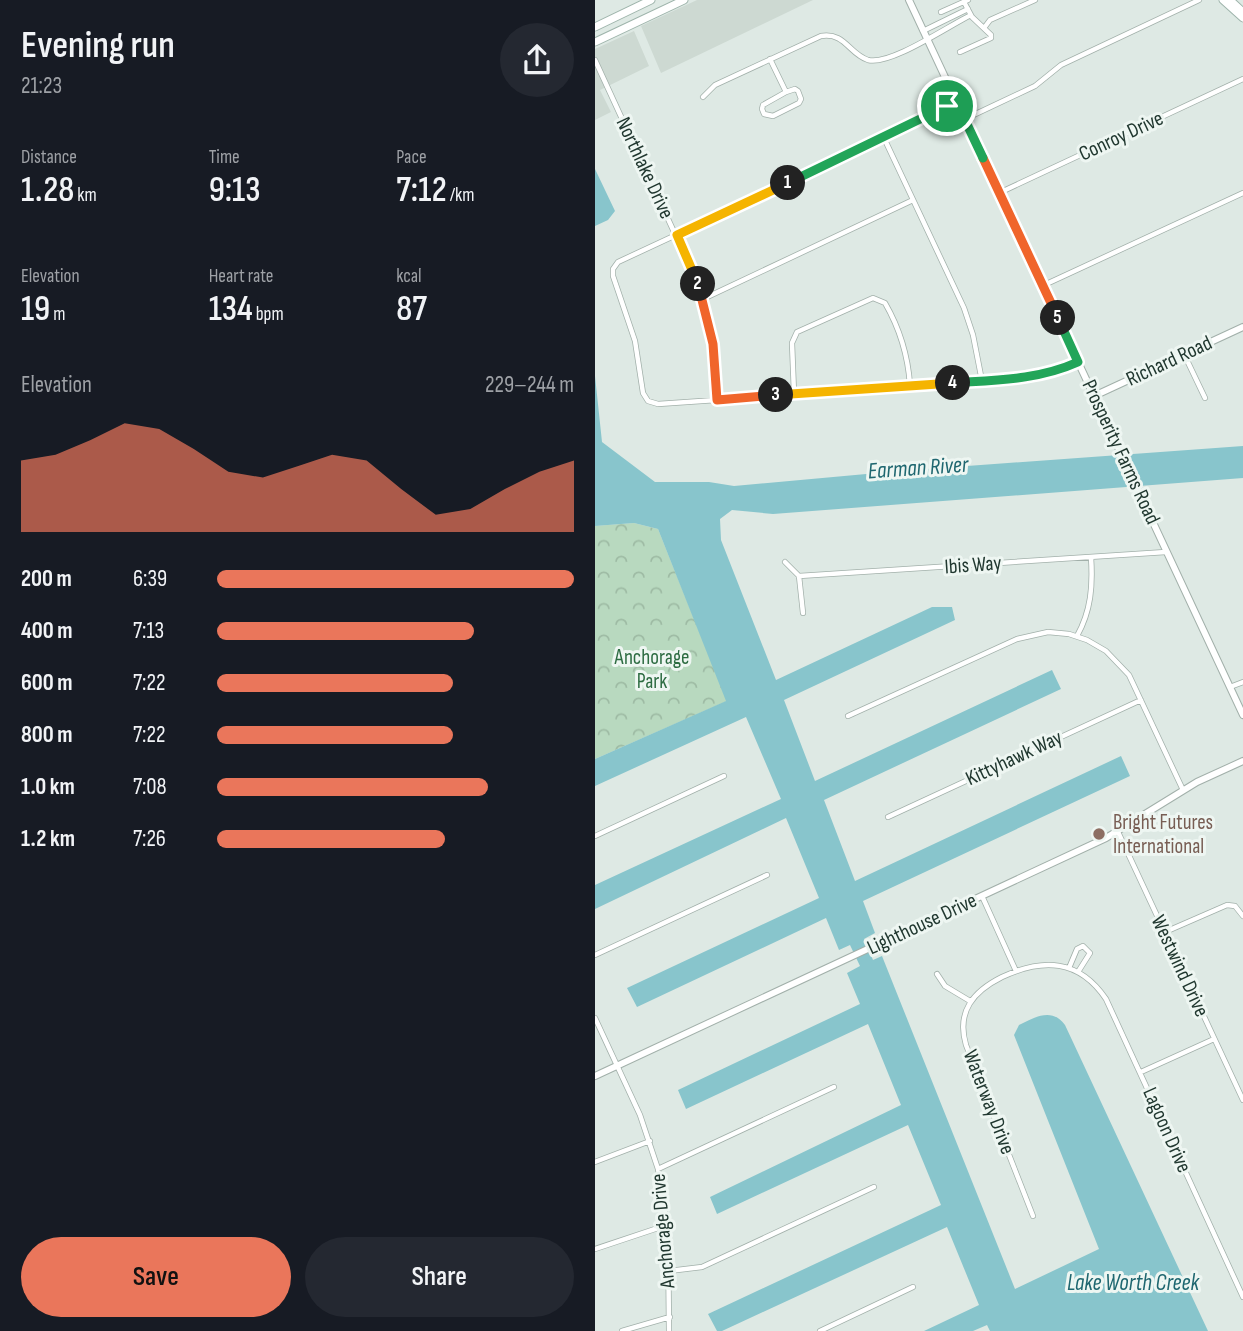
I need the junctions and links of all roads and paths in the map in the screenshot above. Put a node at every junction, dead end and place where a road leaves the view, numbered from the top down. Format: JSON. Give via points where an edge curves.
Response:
{"nodes":[{"id":1,"x":651,"y":0,"type":"edge"},
{"id":2,"x":684,"y":0,"type":"edge"},
{"id":3,"x":909,"y":0,"type":"edge"},
{"id":4,"x":1035,"y":0,"type":"edge"},
{"id":5,"x":1199,"y":0,"type":"edge"},
{"id":6,"x":1223,"y":0,"type":"edge"},
{"id":7,"x":1230,"y":0,"type":"edge"},
{"id":8,"x":966,"y":1,"type":"edge"},
{"id":9,"x":1023,"y":2,"type":"edge"},
{"id":10,"x":968,"y":9,"type":"junction"},
{"id":11,"x":940,"y":12,"type":"dead end"},
{"id":12,"x":1243,"y":12,"type":"edge"},
{"id":13,"x":971,"y":15,"type":"junction"},
{"id":14,"x":1243,"y":18,"type":"edge"},
{"id":15,"x":595,"y":27,"type":"edge"},
{"id":16,"x":983,"y":28,"type":"junction"},
{"id":17,"x":923,"y":31,"type":"junction"},
{"id":18,"x":927,"y":39,"type":"junction"},
{"id":19,"x":595,"y":42,"type":"edge"},
{"id":20,"x":960,"y":52,"type":"dead end"},
{"id":21,"x":595,"y":60,"type":"edge"},
{"id":22,"x":770,"y":60,"type":"junction"},
{"id":23,"x":1243,"y":79,"type":"edge"},
{"id":24,"x":786,"y":92,"type":"junction"},
{"id":25,"x":703,"y":97,"type":"dead end"},
{"id":26,"x":956,"y":101,"type":"junction"},
{"id":27,"x":965,"y":120,"type":"junction"},
{"id":28,"x":884,"y":138,"type":"junction"},
{"id":29,"x":999,"y":192,"type":"junction"},
{"id":30,"x":1243,"y":193,"type":"edge"},
{"id":31,"x":913,"y":200,"type":"junction"},
{"id":32,"x":677,"y":235,"type":"junction"},
{"id":33,"x":1042,"y":286,"type":"junction"},
{"id":34,"x":703,"y":299,"type":"junction"},
{"id":35,"x":1243,"y":327,"type":"edge"},
{"id":36,"x":1184,"y":354,"type":"junction"},
{"id":37,"x":1078,"y":362,"type":"junction"},
{"id":38,"x":982,"y":381,"type":"junction"},
{"id":39,"x":910,"y":385,"type":"junction"},
{"id":40,"x":795,"y":393,"type":"junction"},
{"id":41,"x":1094,"y":396,"type":"junction"},
{"id":42,"x":1205,"y":398,"type":"dead end"},
{"id":43,"x":717,"y":400,"type":"junction"},
{"id":44,"x":1167,"y":552,"type":"junction"},
{"id":45,"x":1091,"y":557,"type":"junction"},
{"id":46,"x":785,"y":562,"type":"dead end"},
{"id":47,"x":799,"y":576,"type":"junction"},
{"id":48,"x":803,"y":613,"type":"dead end"},
{"id":49,"x":1077,"y":636,"type":"junction"},
{"id":50,"x":1243,"y":681,"type":"edge"},
{"id":51,"x":1230,"y":687,"type":"junction"},
{"id":52,"x":1141,"y":700,"type":"junction"},
{"id":53,"x":1243,"y":715,"type":"edge"},
{"id":54,"x":848,"y":716,"type":"dead end"},
{"id":55,"x":1243,"y":761,"type":"edge"},
{"id":56,"x":724,"y":776,"type":"dead end"},
{"id":57,"x":1183,"y":790,"type":"junction"},
{"id":58,"x":888,"y":817,"type":"dead end"},
{"id":59,"x":1118,"y":832,"type":"junction"},
{"id":60,"x":595,"y":836,"type":"edge"},
{"id":61,"x":767,"y":875,"type":"dead end"},
{"id":62,"x":982,"y":896,"type":"junction"},
{"id":63,"x":1243,"y":916,"type":"edge"},
{"id":64,"x":1165,"y":932,"type":"junction"},
{"id":65,"x":595,"y":955,"type":"edge"},
{"id":66,"x":1069,"y":968,"type":"junction"},
{"id":67,"x":1016,"y":971,"type":"junction"},
{"id":68,"x":1078,"y":972,"type":"junction"},
{"id":69,"x":937,"y":974,"type":"dead end"},
{"id":70,"x":969,"y":1001,"type":"junction"},
{"id":71,"x":595,"y":1018,"type":"edge"},
{"id":72,"x":1214,"y":1039,"type":"junction"},
{"id":73,"x":617,"y":1066,"type":"junction"},
{"id":74,"x":1141,"y":1072,"type":"junction"},
{"id":75,"x":595,"y":1076,"type":"edge"},
{"id":76,"x":834,"y":1087,"type":"dead end"},
{"id":77,"x":1243,"y":1100,"type":"edge"},
{"id":78,"x":650,"y":1142,"type":"junction"},
{"id":79,"x":595,"y":1163,"type":"edge"},
{"id":80,"x":658,"y":1169,"type":"junction"},
{"id":81,"x":874,"y":1187,"type":"dead end"},
{"id":82,"x":1033,"y":1216,"type":"dead end"},
{"id":83,"x":667,"y":1225,"type":"junction"},
{"id":84,"x":595,"y":1249,"type":"edge"},
{"id":85,"x":669,"y":1271,"type":"junction"},
{"id":86,"x":913,"y":1287,"type":"dead end"},
{"id":87,"x":1243,"y":1297,"type":"edge"},
{"id":88,"x":670,"y":1317,"type":"junction"},
{"id":89,"x":622,"y":1331,"type":"edge"},
{"id":90,"x":669,"y":1331,"type":"edge"},
{"id":91,"x":820,"y":1331,"type":"edge"}],
"edges":[{"from":1,"to":15,"type":"main road"},
{"from":2,"to":19,"type":"main road"},
{"from":3,"to":17,"type":"street","name":"Prosperity Farms Road"},
{"from":4,"to":9,"type":"street"},
{"from":5,"to":27,"type":"street","via":[[1061,65],[1031,89]]},
{"from":6,"to":14,"type":"main road"},
{"from":7,"to":12,"type":"main road"},
{"from":8,"to":10,"type":"street"},
{"from":8,"to":11,"type":"street"},
{"from":9,"to":16,"type":"street"},
{"from":10,"to":13,"type":"street"},
{"from":10,"to":17,"type":"street"},
{"from":13,"to":16,"type":"street"},
{"from":13,"to":18,"type":"street"},
{"from":16,"to":20,"type":"street","via":[[991,38]]},
{"from":17,"to":18,"type":"street","name":"Prosperity Farms Road"},
{"from":18,"to":22,"type":"street","via":[[879,61],[866,59],[843,39],[826,35]]},
{"from":18,"to":26,"type":"street","name":"Prosperity Farms Road"},
{"from":21,"to":32,"type":"street","name":"Northlake Drive"},
{"from":22,"to":24,"type":"street"},
{"from":22,"to":25,"type":"street","via":[[715,85]]},
{"from":23,"to":29,"type":"street","name":"Conroy Drive"},
{"from":24,"to":24,"type":"street","via":[[763,105],[764,114],[773,116],[799,103],[799,91]]},
{"from":26,"to":27,"type":"street","name":"Prosperity Farms Road"},
{"from":26,"to":28,"type":"street"},
{"from":27,"to":29,"type":"street","name":"Prosperity Farms Road"},
{"from":28,"to":31,"type":"street"},
{"from":28,"to":32,"type":"street"},
{"from":29,"to":33,"type":"street","name":"Prosperity Farms Road"},
{"from":30,"to":33,"type":"street"},
{"from":31,"to":34,"type":"street"},
{"from":31,"to":38,"type":"street","via":[[968,319]]},
{"from":32,"to":34,"type":"street","name":"Northlake Drive"},
{"from":32,"to":43,"type":"street","via":[[618,262],[613,273],[630,321],[648,401]]},
{"from":33,"to":37,"type":"street","name":"Prosperity Farms Road"},
{"from":34,"to":43,"type":"street","name":"Northlake Drive","via":[[713,344]]},
{"from":35,"to":36,"type":"street","name":"Richard Road"},
{"from":36,"to":41,"type":"street","name":"Richard Road"},
{"from":36,"to":42,"type":"street"},
{"from":37,"to":38,"type":"street","via":[[1045,374]]},
{"from":37,"to":41,"type":"street","name":"Prosperity Farms Road"},
{"from":38,"to":39,"type":"street"},
{"from":39,"to":40,"type":"street"},
{"from":39,"to":40,"type":"street","via":[[903,342],[885,303],[873,298],[794,336]]},
{"from":40,"to":43,"type":"street"},
{"from":41,"to":44,"type":"street","name":"Prosperity Farms Road"},
{"from":44,"to":45,"type":"street","name":"Ibis Way"},
{"from":44,"to":51,"type":"street","name":"Prosperity Farms Road"},
{"from":45,"to":47,"type":"street","name":"Ibis Way"},
{"from":45,"to":49,"type":"street","via":[[1090,604]]},
{"from":46,"to":47,"type":"street"},
{"from":47,"to":48,"type":"street"},
{"from":49,"to":52,"type":"street","via":[[1112,656],[1129,675]]},
{"from":49,"to":54,"type":"street","via":[[1048,632],[1017,639]]},
{"from":50,"to":51,"type":"street"},
{"from":51,"to":53,"type":"street","name":"Prosperity Farms Road"},
{"from":52,"to":57,"type":"street"},
{"from":52,"to":58,"type":"street","name":"Kittyhawk Way"},
{"from":55,"to":57,"type":"street","name":"Lighthouse Drive"},
{"from":56,"to":60,"type":"street"},
{"from":57,"to":59,"type":"street","name":"Lighthouse Drive"},
{"from":59,"to":62,"type":"street","name":"Lighthouse Drive"},
{"from":59,"to":64,"type":"street","name":"Westwind Drive"},
{"from":61,"to":65,"type":"street"},
{"from":62,"to":67,"type":"street"},
{"from":62,"to":73,"type":"street","name":"Lighthouse Drive"},
{"from":63,"to":64,"type":"street","via":[[1235,906],[1227,905]]},
{"from":64,"to":72,"type":"street","name":"Westwind Drive"},
{"from":66,"to":67,"type":"street","name":"Lagoon Drive","via":[[1045,964]]},
{"from":66,"to":68,"type":"street","name":"Lagoon Drive"},
{"from":66,"to":68,"type":"street","via":[[1077,949],[1086,947],[1089,957]]},
{"from":67,"to":70,"type":"street","via":[[988,984]]},
{"from":68,"to":74,"type":"street","name":"Lagoon Drive","via":[[1106,999]]},
{"from":69,"to":70,"type":"street","via":[[945,986]]},
{"from":70,"to":82,"type":"street","name":"Waterway Drive","via":[[963,1037]]},
{"from":71,"to":73,"type":"street","name":"Anchorage Drive"},
{"from":72,"to":74,"type":"street"},
{"from":72,"to":77,"type":"street","name":"Westwind Drive"},
{"from":73,"to":75,"type":"street","name":"Lighthouse Drive"},
{"from":73,"to":78,"type":"street","name":"Anchorage Drive"},
{"from":74,"to":87,"type":"street","name":"Lagoon Drive"},
{"from":76,"to":80,"type":"street"},
{"from":78,"to":79,"type":"street"},
{"from":78,"to":80,"type":"street","name":"Anchorage Drive"},
{"from":80,"to":83,"type":"street","name":"Anchorage Drive"},
{"from":81,"to":85,"type":"street","via":[[702,1268]]},
{"from":83,"to":84,"type":"street"},
{"from":83,"to":85,"type":"street","name":"Anchorage Drive"},
{"from":85,"to":88,"type":"street","name":"Anchorage Drive"},
{"from":86,"to":91,"type":"street"},
{"from":88,"to":89,"type":"street"},
{"from":88,"to":90,"type":"street","name":"Anchorage Drive"}]}
